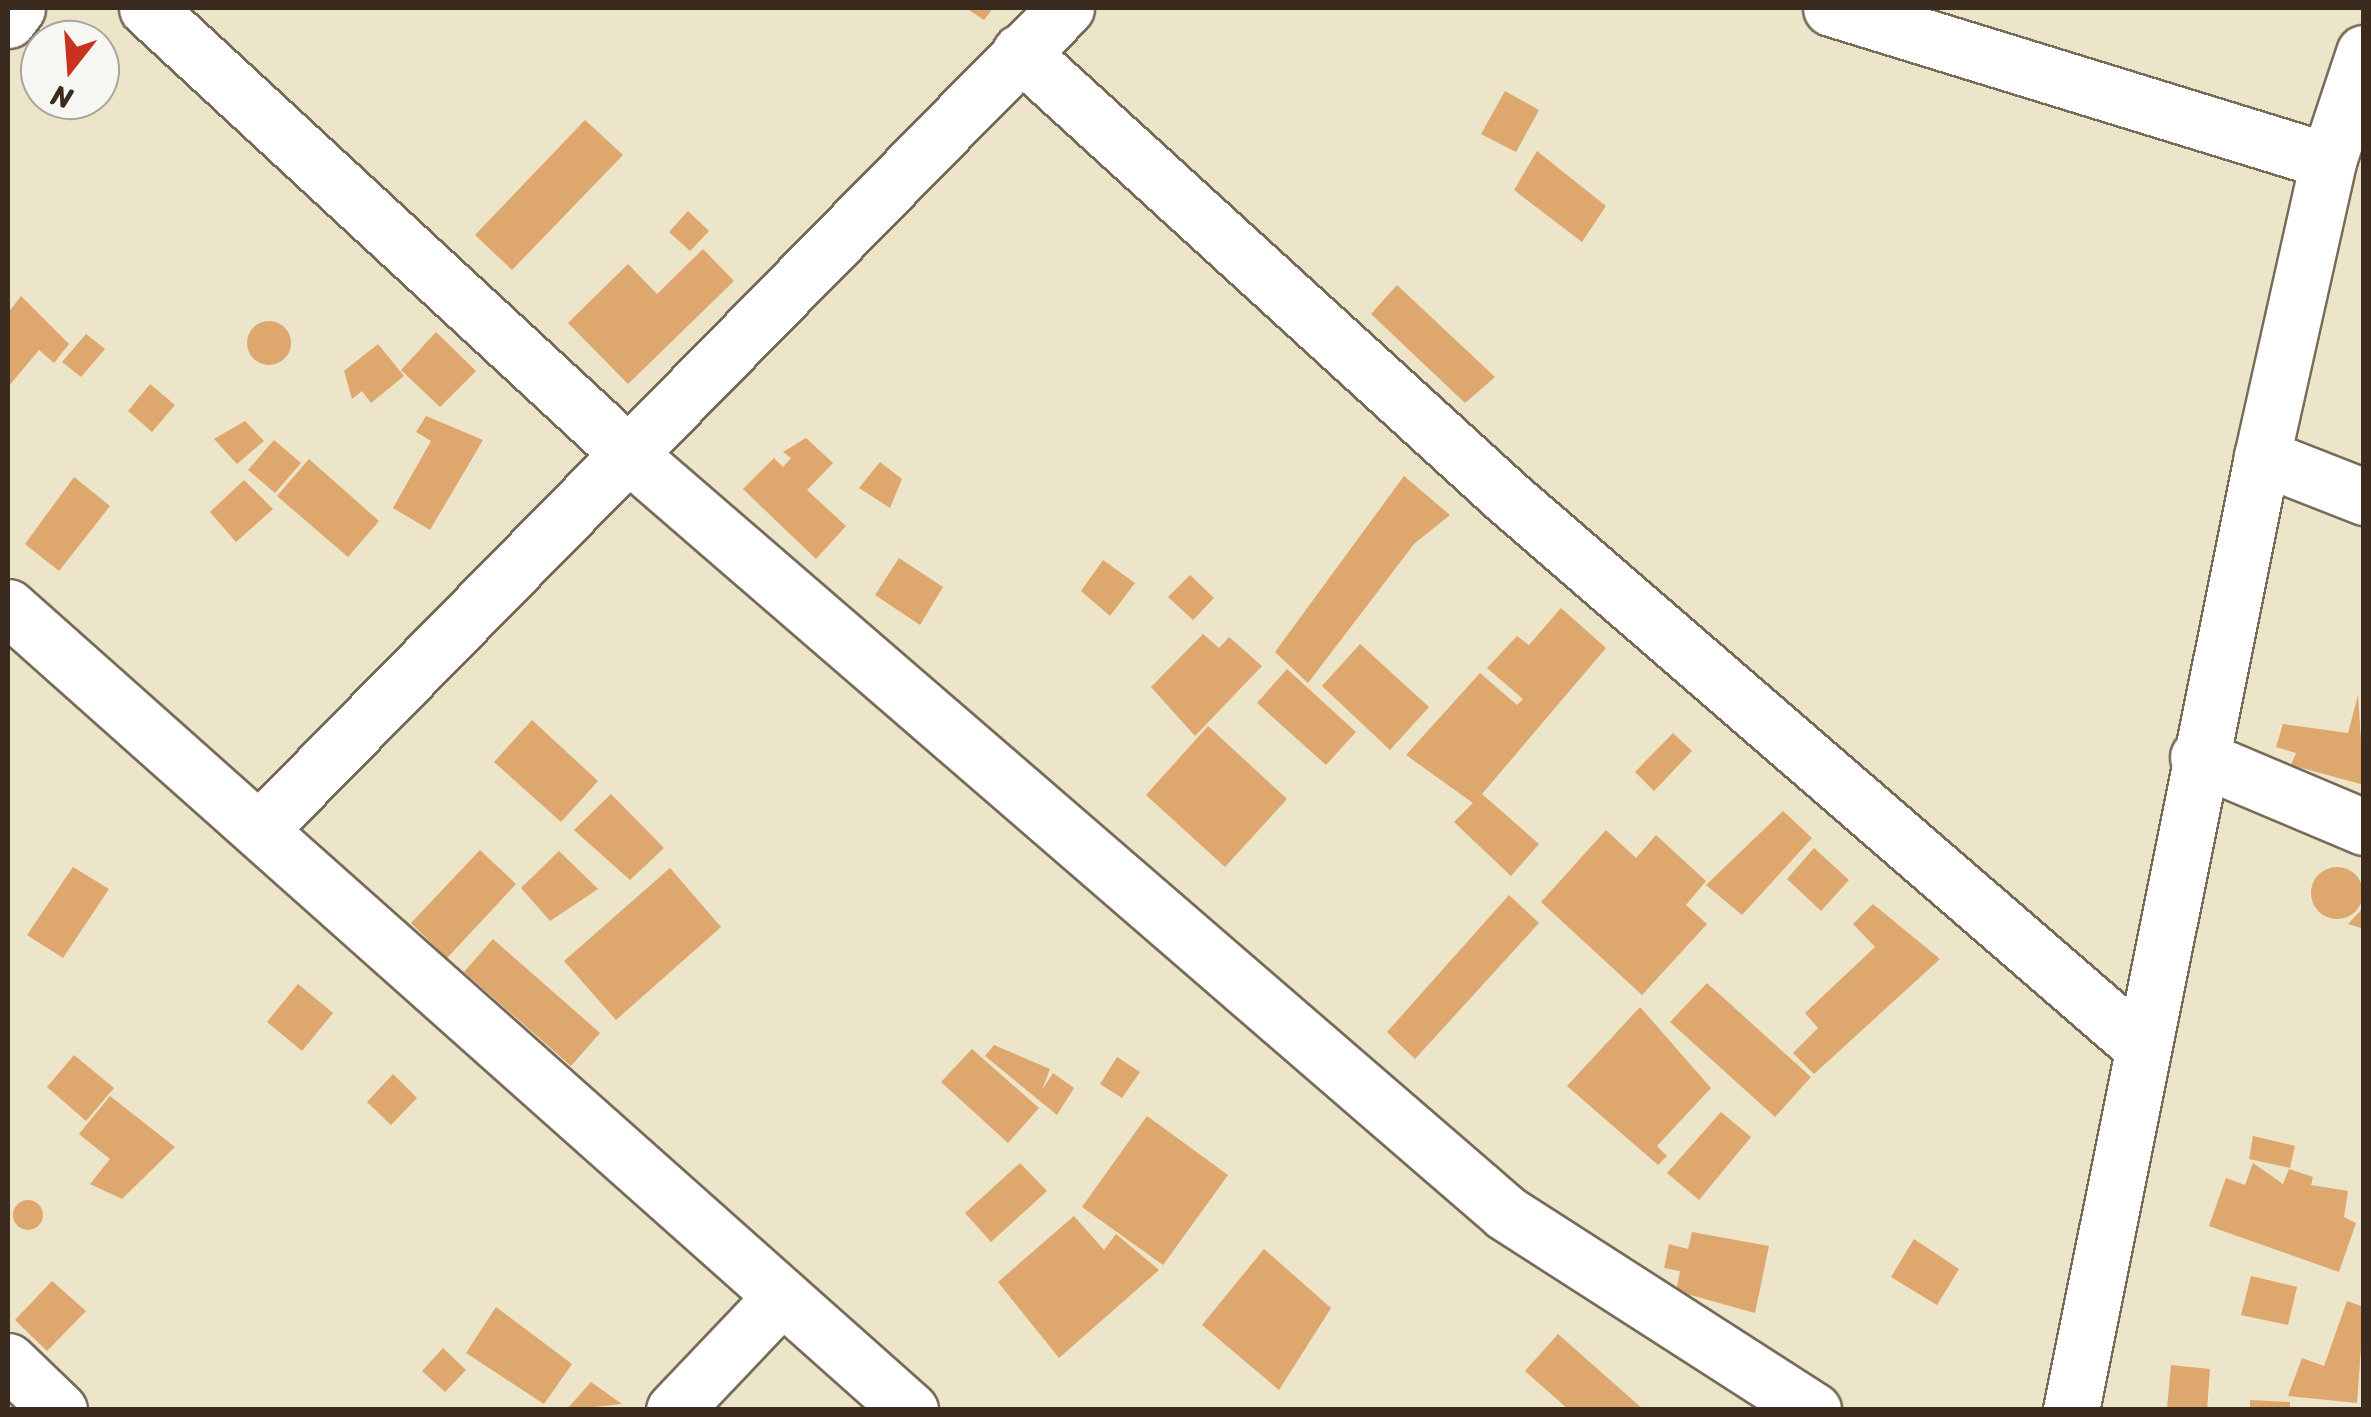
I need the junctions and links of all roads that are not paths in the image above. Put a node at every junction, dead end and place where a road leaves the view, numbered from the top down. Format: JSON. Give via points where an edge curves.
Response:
{"nodes":[{"id":1,"x":17,"y":8,"type":"edge"},
{"id":2,"x":147,"y":8,"type":"edge"},
{"id":3,"x":1066,"y":8,"type":"edge"},
{"id":4,"x":1831,"y":8,"type":"edge"},
{"id":5,"x":8,"y":20,"type":"edge"},
{"id":6,"x":1020,"y":52,"type":"junction"},
{"id":7,"x":2362,"y":67,"type":"edge"},
{"id":8,"x":2328,"y":161,"type":"junction"},
{"id":9,"x":2262,"y":457,"type":"junction"},
{"id":10,"x":634,"y":458,"type":"junction"},
{"id":11,"x":2364,"y":498,"type":"edge"},
{"id":12,"x":8,"y":607,"type":"edge"},
{"id":13,"x":2198,"y":757,"type":"junction"},
{"id":14,"x":2364,"y":826,"type":"edge"},
{"id":15,"x":259,"y":830,"type":"junction"},
{"id":16,"x":2142,"y":1047,"type":"junction"},
{"id":17,"x":782,"y":1296,"type":"junction"},
{"id":18,"x":8,"y":1360,"type":"edge"},
{"id":19,"x":59,"y":1410,"type":"edge"},
{"id":20,"x":674,"y":1410,"type":"edge"},
{"id":21,"x":910,"y":1410,"type":"edge"},
{"id":22,"x":1812,"y":1410,"type":"edge"},
{"id":23,"x":2071,"y":1410,"type":"edge"}],
"edges":[{"from":1,"to":5,"type":"street"},
{"from":2,"to":10,"type":"street"},
{"from":3,"to":6,"type":"street"},
{"from":4,"to":8,"type":"street"},
{"from":6,"to":10,"type":"street"},
{"from":6,"to":16,"type":"street","via":[[1506,497]]},
{"from":7,"to":8,"type":"street"},
{"from":8,"to":9,"type":"street"},
{"from":9,"to":11,"type":"street"},
{"from":9,"to":13,"type":"street"},
{"from":10,"to":15,"type":"street"},
{"from":10,"to":22,"type":"street","via":[[1506,1213]]},
{"from":12,"to":15,"type":"street"},
{"from":13,"to":14,"type":"street"},
{"from":13,"to":16,"type":"street"},
{"from":15,"to":17,"type":"street"},
{"from":16,"to":23,"type":"street"},
{"from":17,"to":20,"type":"street"},
{"from":17,"to":21,"type":"street"},
{"from":18,"to":19,"type":"street"}]}
